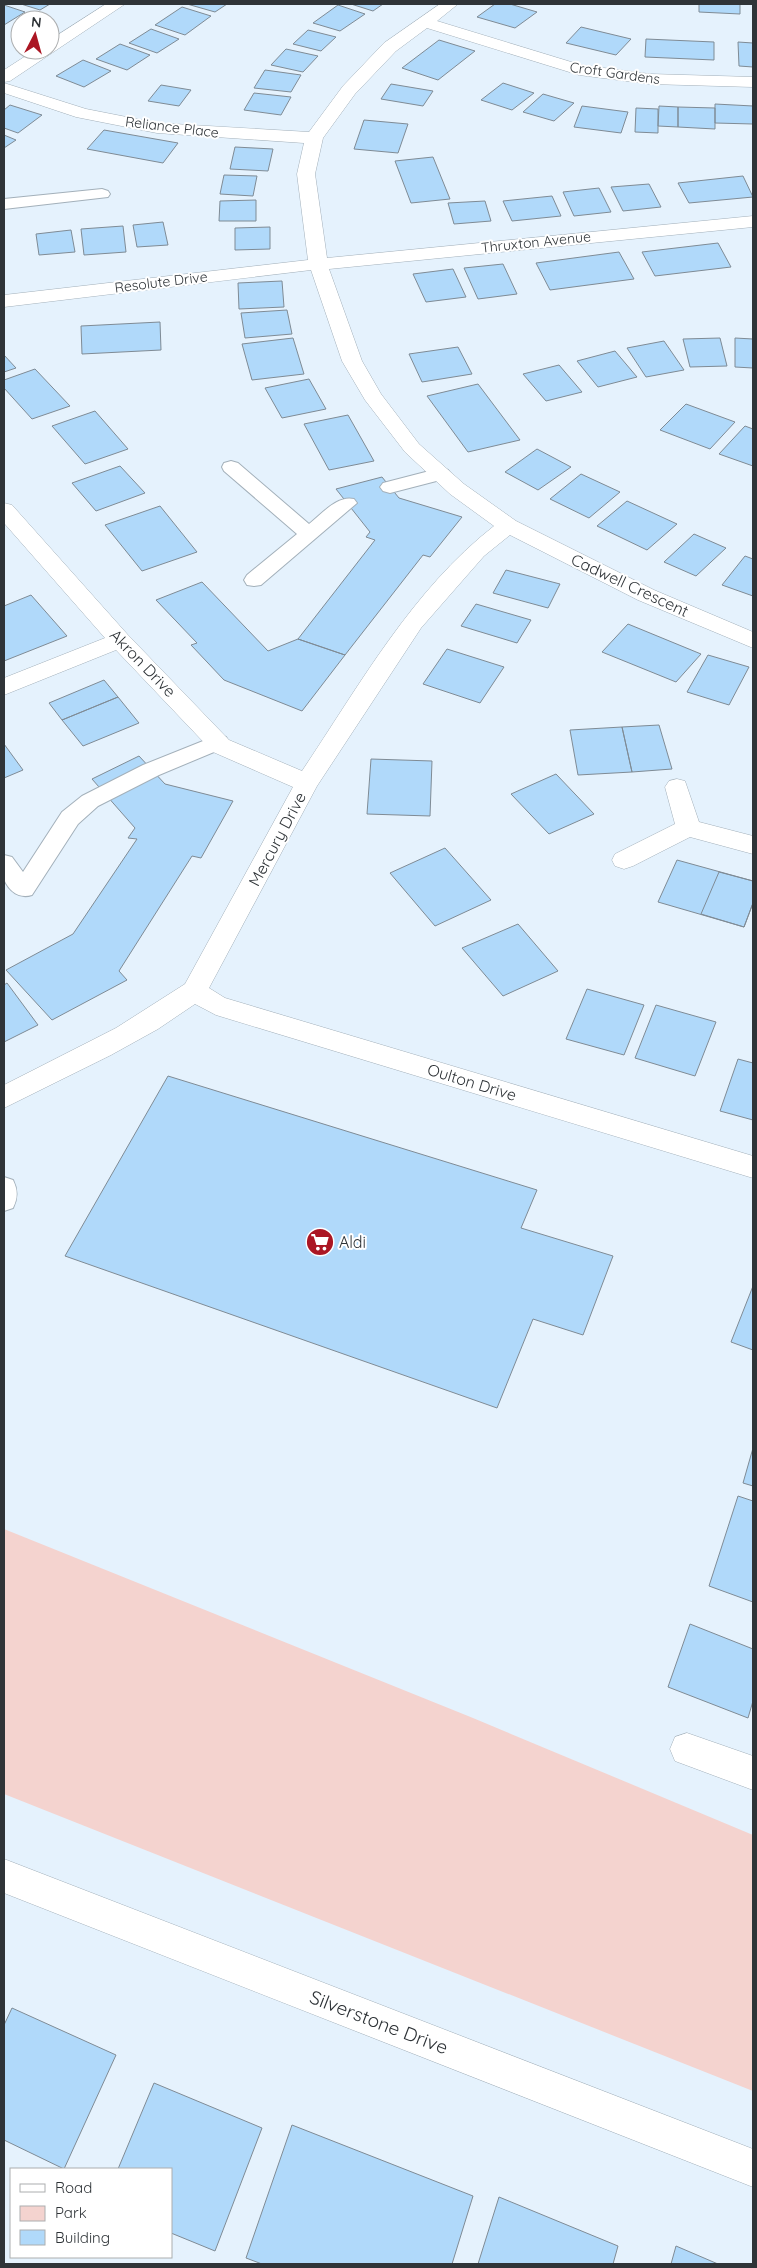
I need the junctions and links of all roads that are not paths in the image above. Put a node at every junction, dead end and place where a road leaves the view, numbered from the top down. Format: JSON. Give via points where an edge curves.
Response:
{"nodes":[{"id":1,"x":89,"y":4,"type":"edge"},
{"id":2,"x":450,"y":4,"type":"edge"},
{"id":3,"x":112,"y":7,"type":"edge"},
{"id":4,"x":424,"y":22,"type":"junction"},
{"id":5,"x":60,"y":41,"type":"edge"},
{"id":6,"x":30,"y":60,"type":"edge"},
{"id":7,"x":4,"y":77,"type":"edge"},
{"id":8,"x":753,"y":82,"type":"edge"},
{"id":9,"x":4,"y":88,"type":"edge"},
{"id":10,"x":314,"y":138,"type":"junction"},
{"id":11,"x":102,"y":194,"type":"dead end"},
{"id":12,"x":4,"y":204,"type":"edge"},
{"id":13,"x":753,"y":221,"type":"edge"},
{"id":14,"x":318,"y":264,"type":"junction"},
{"id":15,"x":4,"y":301,"type":"edge"},
{"id":16,"x":230,"y":467,"type":"dead end"},
{"id":17,"x":441,"y":474,"type":"junction"},
{"id":18,"x":390,"y":487,"type":"dead end"},
{"id":19,"x":347,"y":503,"type":"dead end"},
{"id":20,"x":4,"y":510,"type":"edge"},
{"id":21,"x":508,"y":526,"type":"junction"},
{"id":22,"x":309,"y":534,"type":"junction"},
{"id":23,"x":254,"y":580,"type":"dead end"},
{"id":24,"x":120,"y":640,"type":"junction"},
{"id":25,"x":753,"y":641,"type":"edge"},
{"id":26,"x":4,"y":687,"type":"edge"},
{"id":27,"x":218,"y":742,"type":"junction"},
{"id":28,"x":308,"y":783,"type":"junction"},
{"id":29,"x":677,"y":787,"type":"dead end"},
{"id":30,"x":688,"y":828,"type":"junction"},
{"id":31,"x":753,"y":845,"type":"edge"},
{"id":32,"x":624,"y":860,"type":"dead end"},
{"id":33,"x":4,"y":863,"type":"edge"},
{"id":34,"x":194,"y":991,"type":"junction"},
{"id":35,"x":4,"y":1097,"type":"edge"},
{"id":36,"x":753,"y":1167,"type":"edge"},
{"id":37,"x":4,"y":1186,"type":"edge"},
{"id":38,"x":4,"y":1201,"type":"edge"},
{"id":39,"x":687,"y":1749,"type":"dead end"},
{"id":40,"x":753,"y":1773,"type":"edge"},
{"id":41,"x":4,"y":1876,"type":"edge"},
{"id":42,"x":753,"y":2168,"type":"edge"}],
"edges":[{"from":1,"to":3,"type":"street"},
{"from":2,"to":4,"type":"street"},
{"from":3,"to":5,"type":"street"},
{"from":4,"to":8,"type":"street","name":"Croft Gardens","via":[[579,70],[650,79]]},
{"from":4,"to":10,"type":"street","via":[[390,47],[370,68]]},
{"from":6,"to":7,"type":"street"},
{"from":9,"to":10,"type":"street","name":"Reliance Place","via":[[82,113],[157,128]]},
{"from":10,"to":14,"type":"street","name":"Cadwell Crescent","via":[[306,174]]},
{"from":11,"to":12,"type":"lane"},
{"from":13,"to":14,"type":"street","name":"Thruxton Avenue"},
{"from":14,"to":15,"type":"street","name":"Resolute Drive"},
{"from":14,"to":17,"type":"street","name":"Cadwell Crescent","via":[[352,361],[372,396],[412,448]]},
{"from":16,"to":22,"type":"lane"},
{"from":17,"to":18,"type":"lane"},
{"from":17,"to":21,"type":"street","name":"Cadwell Crescent"},
{"from":19,"to":22,"type":"lane"},
{"from":20,"to":24,"type":"street","name":"Akron Drive"},
{"from":21,"to":25,"type":"street","name":"Cadwell Crescent","via":[[646,594]]},
{"from":21,"to":28,"type":"street","name":"Mercury Drive","via":[[476,551],[413,623]]},
{"from":22,"to":23,"type":"lane"},
{"from":24,"to":26,"type":"street"},
{"from":24,"to":27,"type":"street","name":"Akron Drive"},
{"from":27,"to":28,"type":"street","name":"Akron Drive"},
{"from":27,"to":33,"type":"lane","via":[[151,770],[90,801],[70,818],[24,889]]},
{"from":28,"to":34,"type":"street","name":"Mercury Drive"},
{"from":29,"to":30,"type":"street"},
{"from":30,"to":31,"type":"street"},
{"from":30,"to":32,"type":"street"},
{"from":34,"to":35,"type":"street","name":"Mercury Drive","via":[[174,1007],[114,1042]]},
{"from":34,"to":36,"type":"street","name":"Oulton Drive","via":[[216,1005]]},
{"from":37,"to":38,"type":"lane"},
{"from":39,"to":40,"type":"street"},
{"from":41,"to":42,"type":"street","name":"Silverstone Drive"}]}
